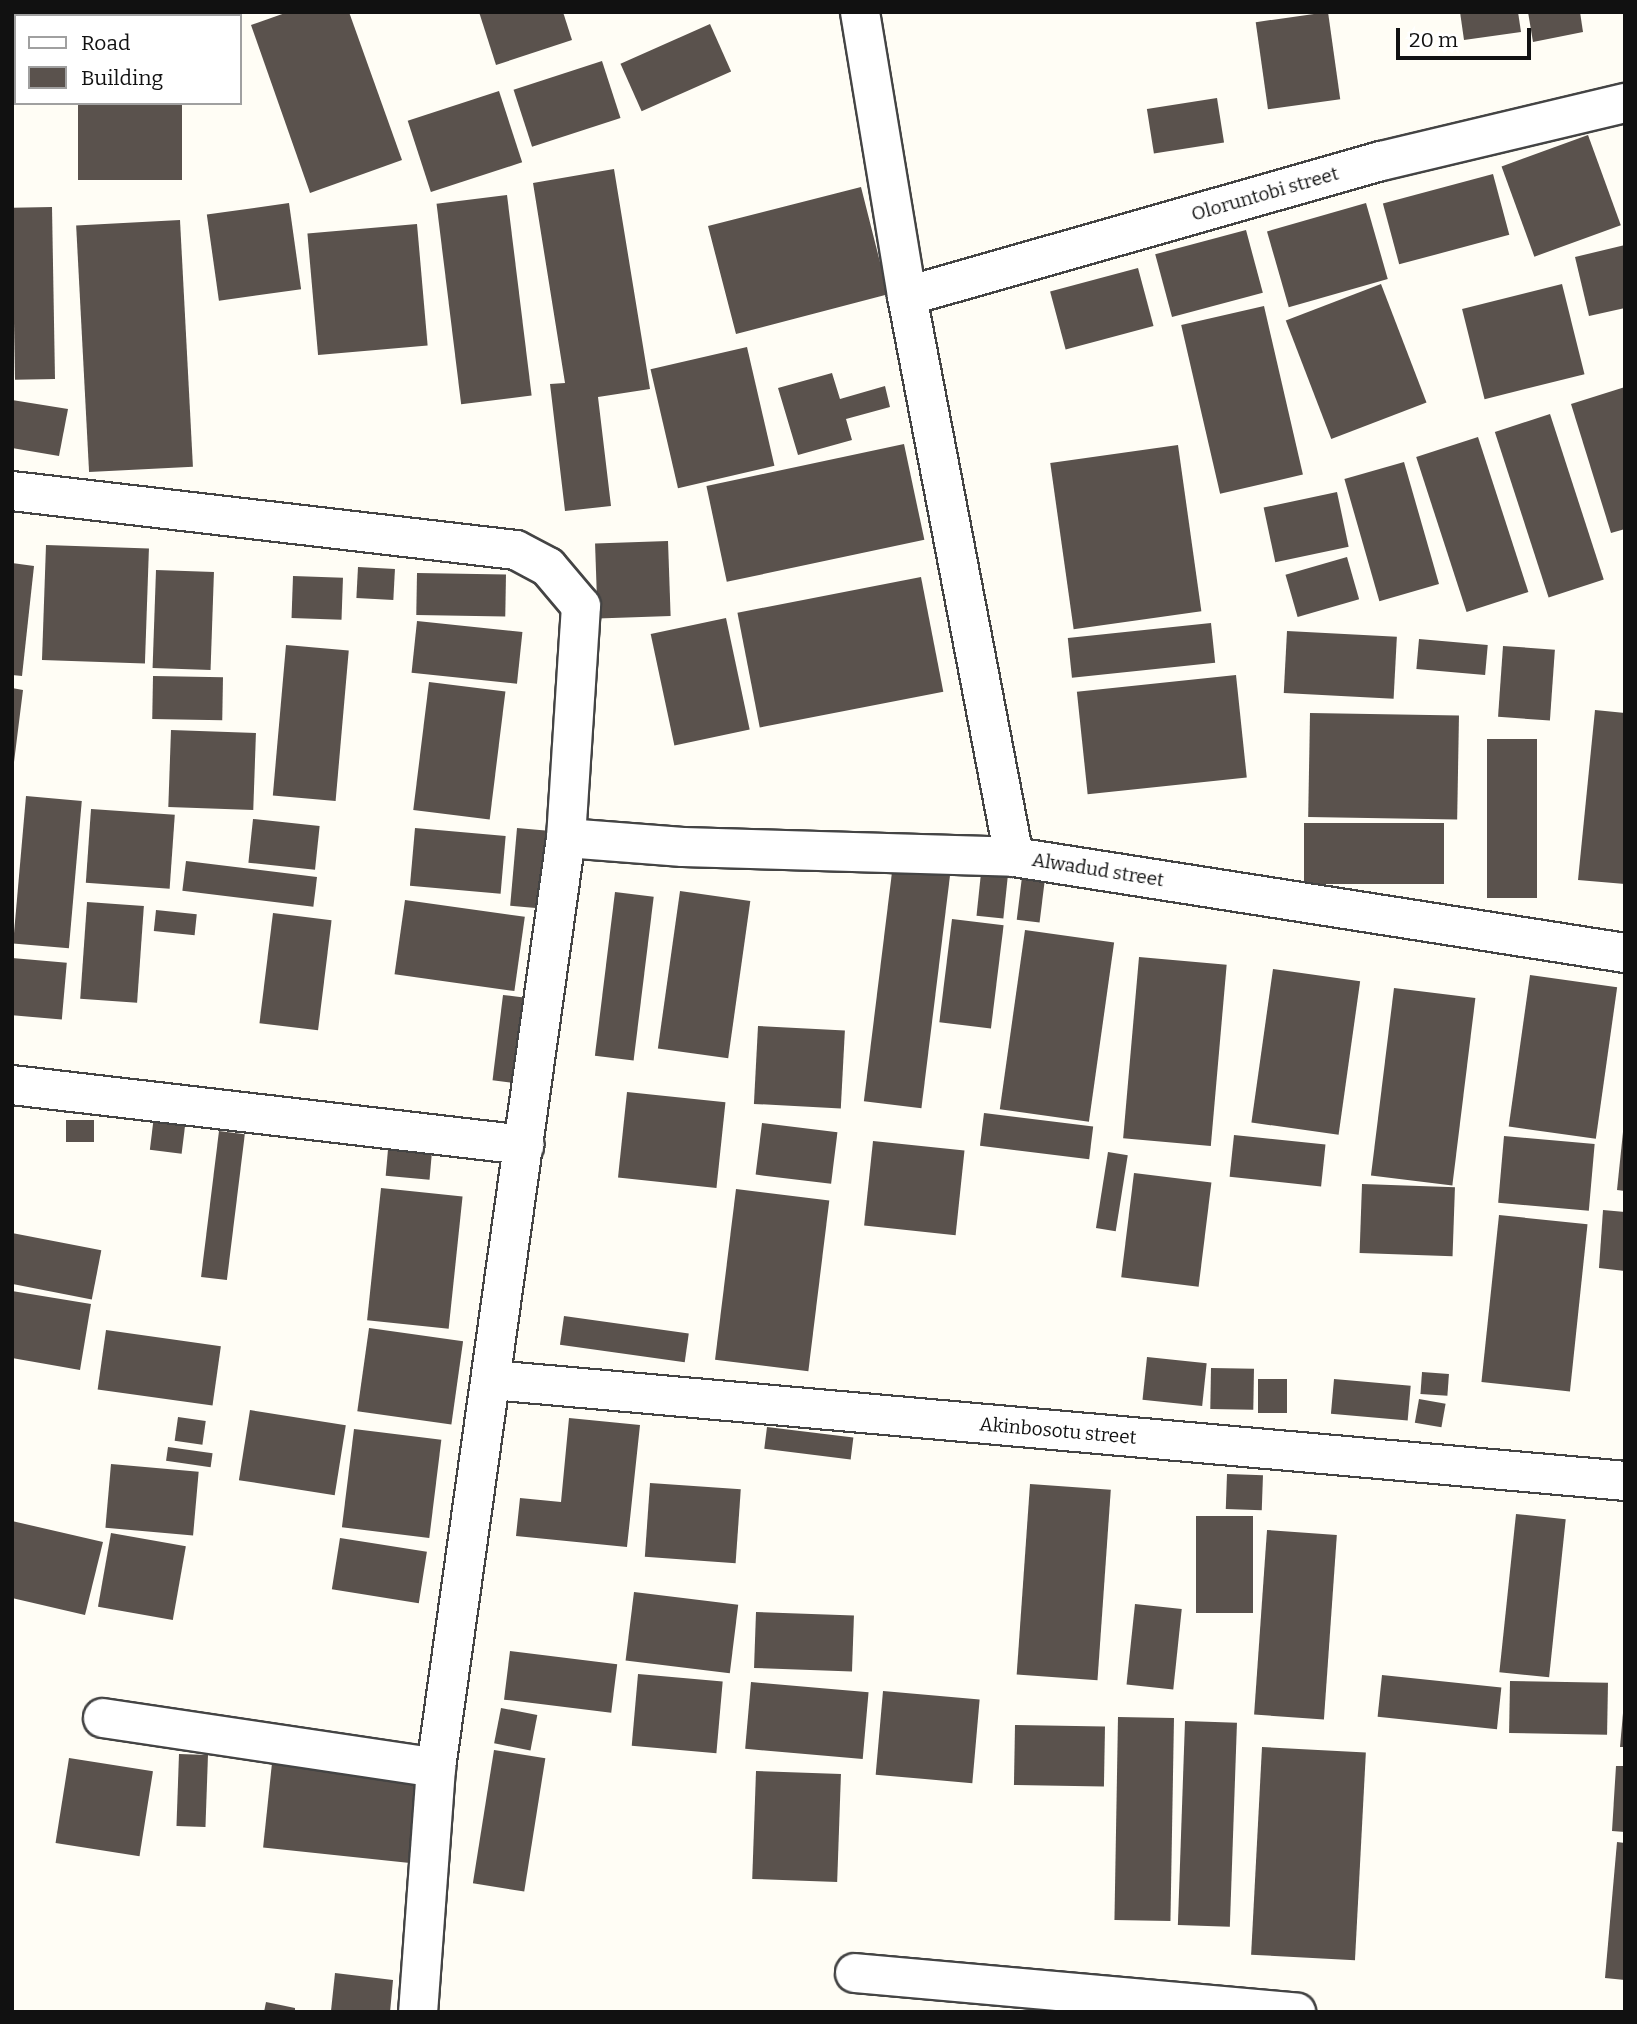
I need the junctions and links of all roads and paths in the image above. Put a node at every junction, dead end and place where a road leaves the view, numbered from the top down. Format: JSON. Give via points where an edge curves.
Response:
{"nodes":[{"id":1,"x":860,"y":12,"type":"edge"},
{"id":2,"x":1625,"y":103,"type":"edge"},
{"id":3,"x":907,"y":296,"type":"junction"},
{"id":4,"x":12,"y":491,"type":"edge"},
{"id":5,"x":566,"y":838,"type":"junction"},
{"id":6,"x":1014,"y":857,"type":"junction"},
{"id":7,"x":1625,"y":953,"type":"edge"},
{"id":8,"x":12,"y":1085,"type":"edge"},
{"id":9,"x":524,"y":1145,"type":"junction"},
{"id":10,"x":492,"y":1380,"type":"junction"},
{"id":11,"x":1625,"y":1481,"type":"edge"},
{"id":12,"x":103,"y":1718,"type":"dead end"},
{"id":13,"x":436,"y":1769,"type":"junction"},
{"id":14,"x":855,"y":1973,"type":"dead end"},
{"id":15,"x":418,"y":2012,"type":"edge"},
{"id":16,"x":1296,"y":2012,"type":"edge"}],
"edges":[{"from":1,"to":3,"type":"street"},
{"from":2,"to":3,"type":"street","name":"Oloruntobi street","via":[[1381,161]]},
{"from":3,"to":6,"type":"street"},
{"from":4,"to":5,"type":"street","via":[[516,550],[548,567],[581,606]]},
{"from":5,"to":6,"type":"street","name":"Alwadud street","via":[[683,847]]},
{"from":5,"to":9,"type":"street"},
{"from":6,"to":7,"type":"street","name":"Alwadud street"},
{"from":8,"to":9,"type":"street"},
{"from":9,"to":10,"type":"street"},
{"from":10,"to":11,"type":"street","name":"Akinbosotu street"},
{"from":10,"to":13,"type":"street"},
{"from":12,"to":13,"type":"street"},
{"from":13,"to":15,"type":"street"},
{"from":14,"to":16,"type":"street"}]}
